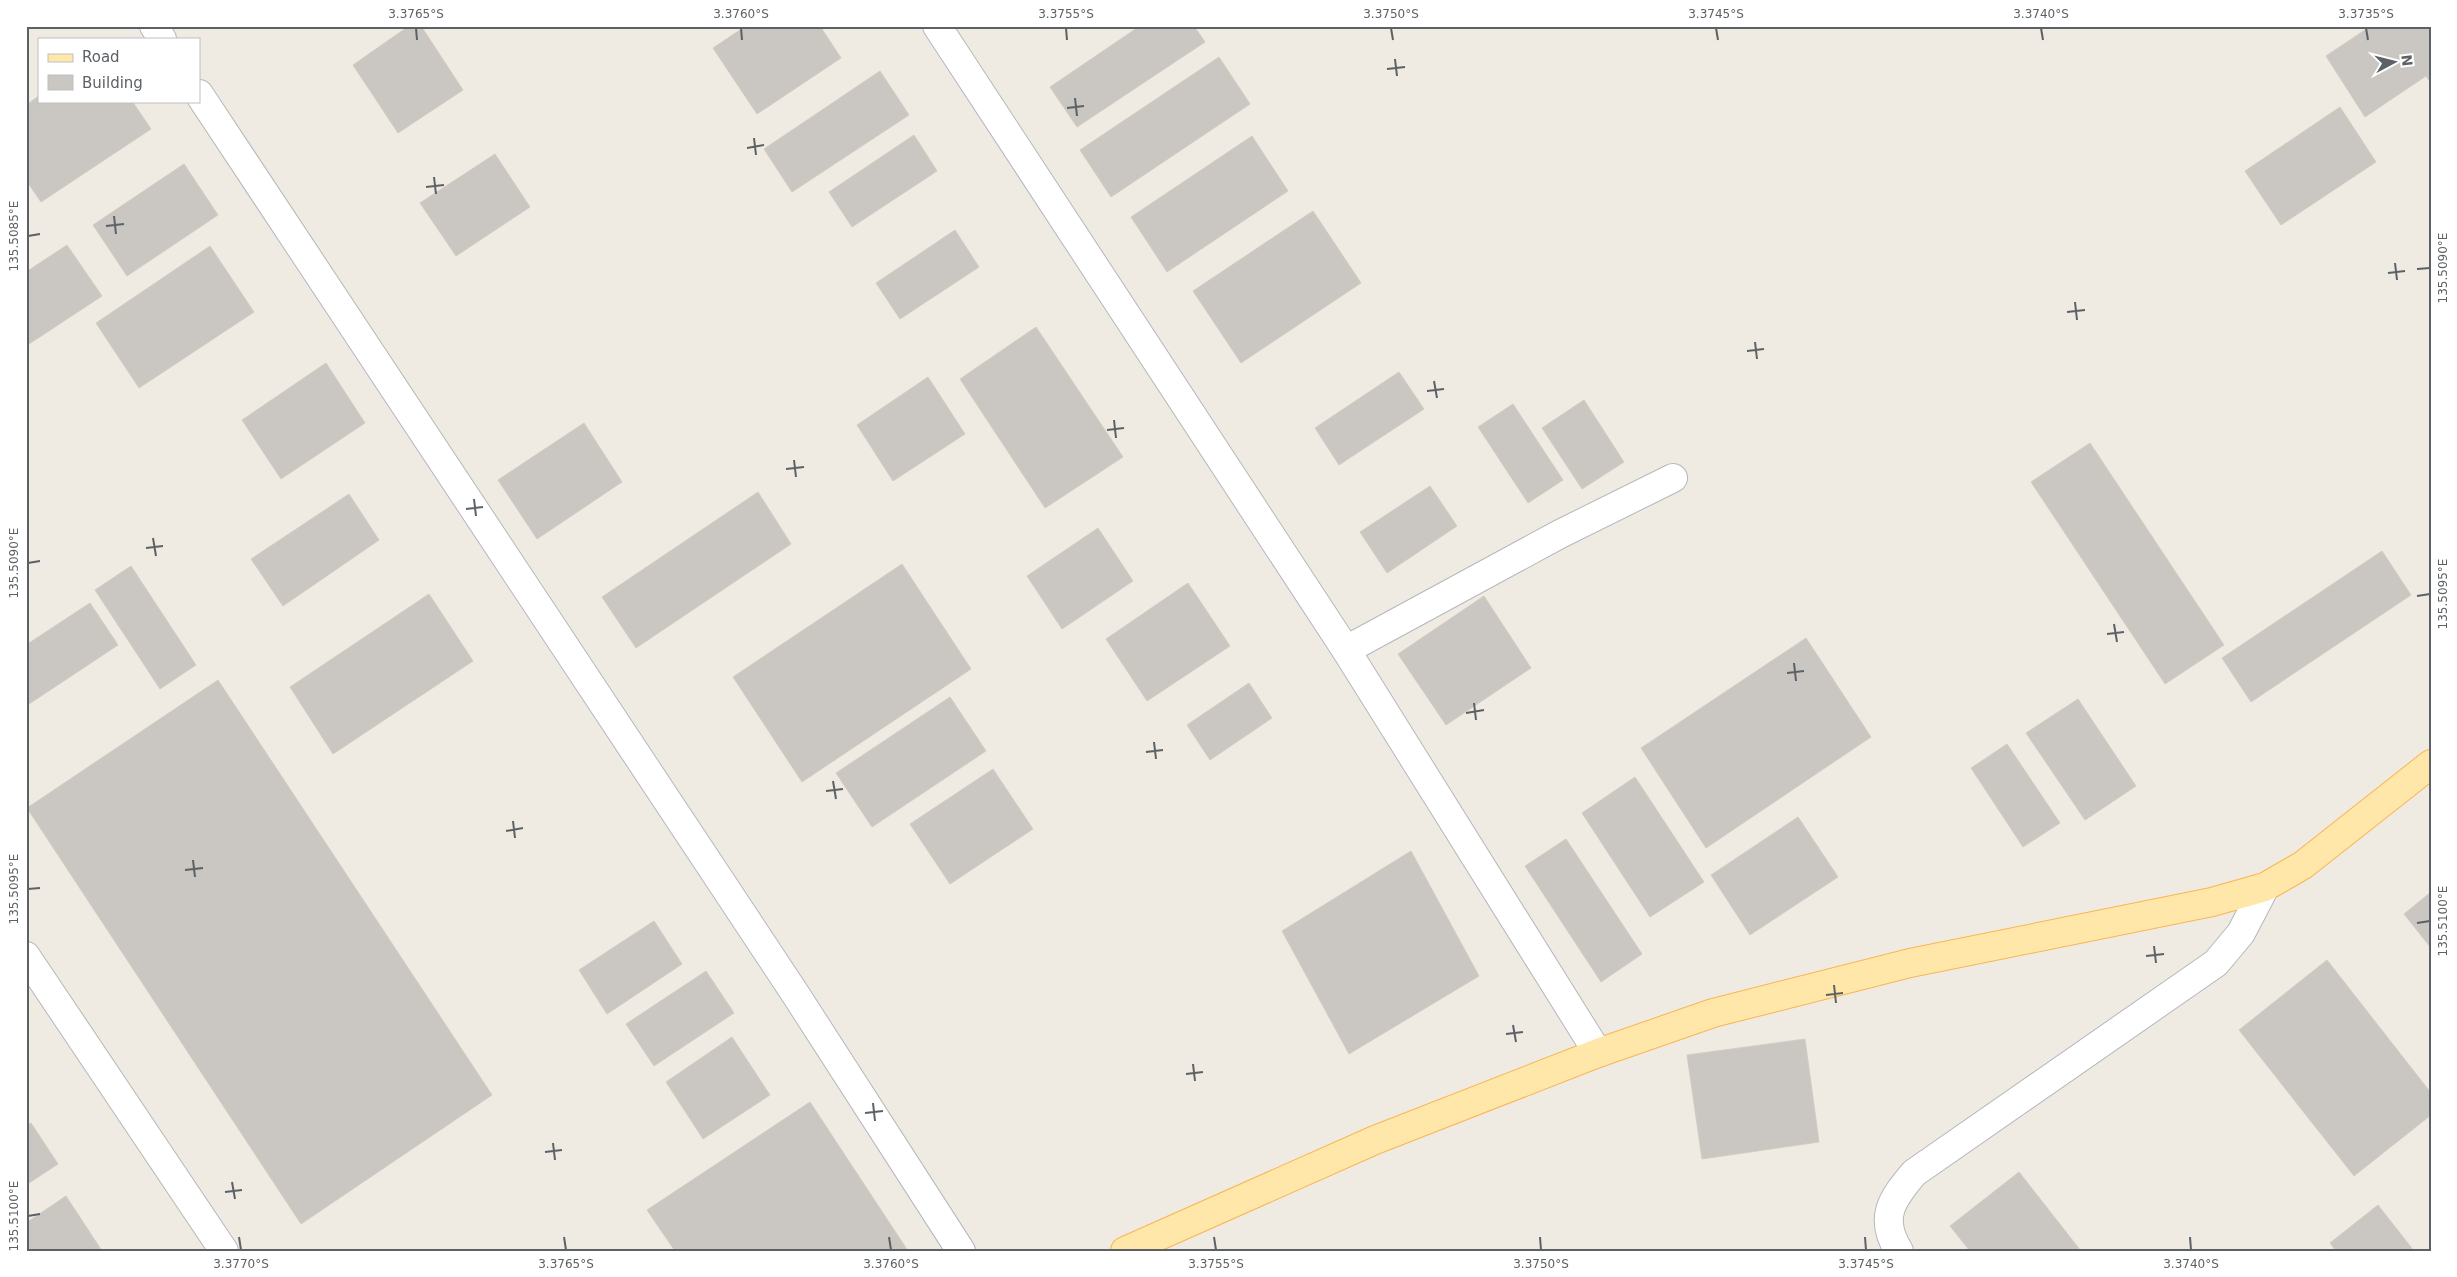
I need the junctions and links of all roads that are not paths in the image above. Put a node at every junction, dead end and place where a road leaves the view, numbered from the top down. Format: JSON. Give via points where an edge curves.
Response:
{"nodes":[{"id":1,"x":154,"y":26,"type":"edge"},
{"id":2,"x":937,"y":26,"type":"edge"},
{"id":3,"x":161,"y":38,"type":"edge"},
{"id":4,"x":200,"y":96,"type":"edge"},
{"id":5,"x":1673,"y":478,"type":"dead end"},
{"id":6,"x":1346,"y":650,"type":"junction"},
{"id":7,"x":2431,"y":764,"type":"edge"},
{"id":8,"x":2265,"y":887,"type":"junction"},
{"id":9,"x":26,"y":956,"type":"edge"},
{"id":10,"x":1598,"y":1053,"type":"junction"},
{"id":11,"x":224,"y":1251,"type":"edge"},
{"id":12,"x":960,"y":1251,"type":"edge"},
{"id":13,"x":1125,"y":1251,"type":"edge"},
{"id":14,"x":1899,"y":1251,"type":"edge"}],
"edges":[{"from":1,"to":3,"type":"street"},
{"from":2,"to":6,"type":"street"},
{"from":4,"to":12,"type":"street","via":[[790,986]]},
{"from":5,"to":6,"type":"street","via":[[1560,534]]},
{"from":6,"to":10,"type":"street"},
{"from":7,"to":8,"type":"main road","via":[[2303,865]]},
{"from":8,"to":10,"type":"main road","via":[[2221,900],[1910,963],[1713,1013]]},
{"from":8,"to":14,"type":"street","via":[[2241,933],[2216,963],[1914,1173],[1895,1195],[1888,1214],[1891,1234]]},
{"from":9,"to":11,"type":"street"},
{"from":10,"to":13,"type":"main road","via":[[1376,1140]]}]}
